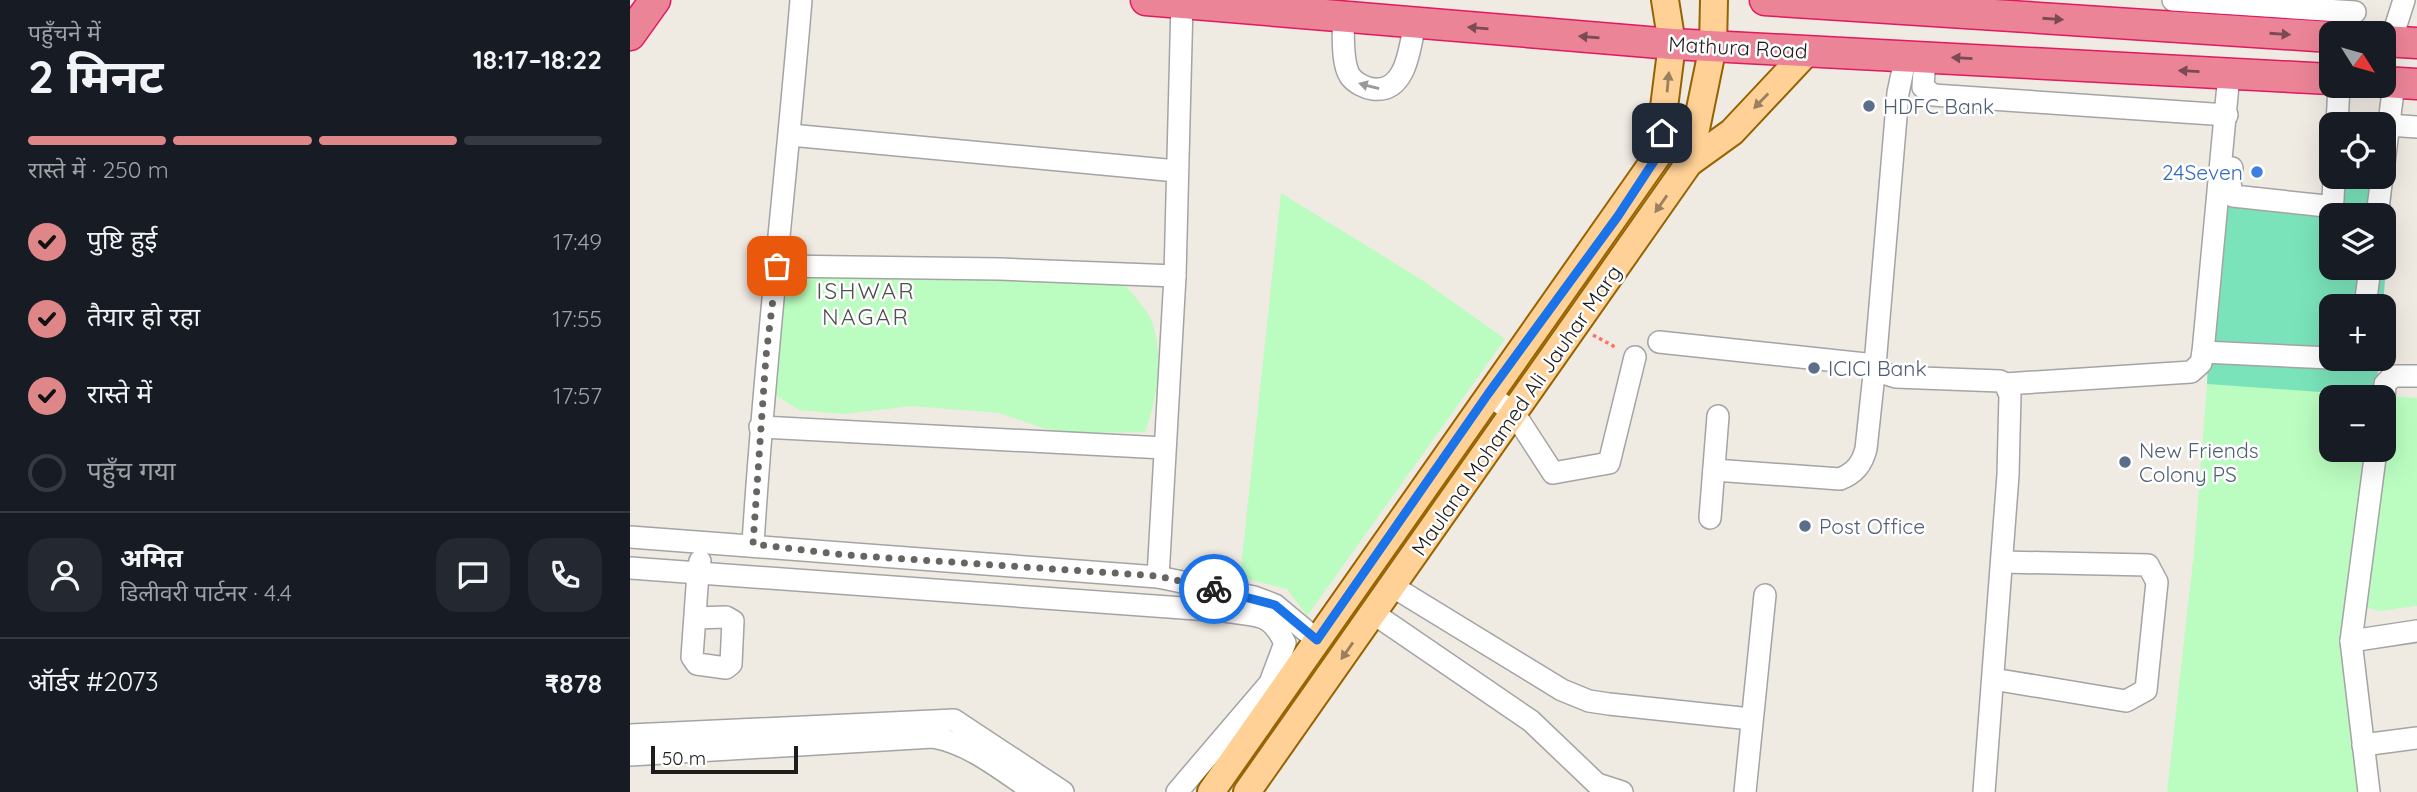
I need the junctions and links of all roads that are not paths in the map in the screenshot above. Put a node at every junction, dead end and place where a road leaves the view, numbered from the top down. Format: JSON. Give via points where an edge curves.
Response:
{"nodes":[{"id":1,"x":655,"y":0,"type":"edge"},
{"id":2,"x":801,"y":0,"type":"edge"},
{"id":3,"x":1146,"y":0,"type":"edge"},
{"id":4,"x":1665,"y":0,"type":"edge"},
{"id":5,"x":1714,"y":0,"type":"edge"},
{"id":6,"x":1765,"y":0,"type":"edge"},
{"id":7,"x":2173,"y":0,"type":"edge"},
{"id":8,"x":2404,"y":0,"type":"edge"},
{"id":9,"x":1182,"y":3,"type":"junction"},
{"id":10,"x":2355,"y":15,"type":"edge"},
{"id":11,"x":1343,"y":16,"type":"junction"},
{"id":12,"x":1415,"y":22,"type":"junction"},
{"id":13,"x":630,"y":35,"type":"edge"},
{"id":14,"x":2319,"y":36,"type":"edge"},
{"id":15,"x":2397,"y":42,"type":"edge"},
{"id":16,"x":1672,"y":44,"type":"junction"},
{"id":17,"x":1713,"y":46,"type":"junction"},
{"id":18,"x":1808,"y":51,"type":"junction"},
{"id":19,"x":1916,"y":56,"type":"junction"},
{"id":20,"x":2236,"y":74,"type":"junction"},
{"id":21,"x":2319,"y":78,"type":"edge"},
{"id":22,"x":2398,"y":83,"type":"edge"},
{"id":23,"x":2391,"y":112,"type":"edge"},
{"id":24,"x":2227,"y":115,"type":"junction"},
{"id":25,"x":2396,"y":126,"type":"edge"},
{"id":26,"x":2417,"y":127,"type":"edge"},
{"id":27,"x":790,"y":135,"type":"junction"},
{"id":28,"x":1689,"y":163,"type":"junction"},
{"id":29,"x":1177,"y":171,"type":"junction"},
{"id":30,"x":2333,"y":189,"type":"edge"},
{"id":31,"x":777,"y":266,"type":"junction"},
{"id":32,"x":1175,"y":276,"type":"junction"},
{"id":33,"x":1659,"y":342,"type":"dead end"},
{"id":34,"x":2203,"y":352,"type":"junction"},
{"id":35,"x":1635,"y":357,"type":"dead end"},
{"id":36,"x":2319,"y":357,"type":"edge"},
{"id":37,"x":1875,"y":365,"type":"junction"},
{"id":38,"x":2417,"y":376,"type":"edge"},
{"id":39,"x":2006,"y":384,"type":"junction"},
{"id":40,"x":2385,"y":385,"type":"edge"},
{"id":41,"x":1488,"y":394,"type":"junction"},
{"id":42,"x":1514,"y":413,"type":"junction"},
{"id":43,"x":1718,"y":416,"type":"dead end"},
{"id":44,"x":760,"y":427,"type":"junction"},
{"id":45,"x":1164,"y":448,"type":"junction"},
{"id":46,"x":2374,"y":462,"type":"edge"},
{"id":47,"x":1714,"y":470,"type":"junction"},
{"id":48,"x":1710,"y":518,"type":"dead end"},
{"id":49,"x":630,"y":537,"type":"edge"},
{"id":50,"x":702,"y":542,"type":"junction"},
{"id":51,"x":753,"y":544,"type":"junction"},
{"id":52,"x":2002,"y":562,"type":"junction"},
{"id":53,"x":630,"y":568,"type":"edge"},
{"id":54,"x":698,"y":573,"type":"junction"},
{"id":55,"x":1158,"y":576,"type":"junction"},
{"id":56,"x":1392,"y":586,"type":"junction"},
{"id":57,"x":1765,"y":595,"type":"dead end"},
{"id":58,"x":1373,"y":613,"type":"junction"},
{"id":59,"x":695,"y":618,"type":"dead end"},
{"id":60,"x":2417,"y":631,"type":"edge"},
{"id":61,"x":1317,"y":640,"type":"junction"},
{"id":62,"x":2351,"y":640,"type":"junction"},
{"id":63,"x":1993,"y":679,"type":"junction"},
{"id":64,"x":1751,"y":719,"type":"junction"},
{"id":65,"x":630,"y":735,"type":"edge"},
{"id":66,"x":2417,"y":738,"type":"edge"},
{"id":67,"x":2363,"y":746,"type":"junction"},
{"id":68,"x":630,"y":755,"type":"edge"},
{"id":69,"x":1034,"y":792,"type":"edge"},
{"id":70,"x":1063,"y":792,"type":"edge"},
{"id":71,"x":1177,"y":792,"type":"edge"},
{"id":72,"x":1211,"y":792,"type":"edge"},
{"id":73,"x":1247,"y":792,"type":"edge"},
{"id":74,"x":1622,"y":792,"type":"edge"},
{"id":75,"x":1745,"y":792,"type":"edge"},
{"id":76,"x":1984,"y":792,"type":"edge"},
{"id":77,"x":2369,"y":792,"type":"edge"}],
"edges":[{"from":1,"to":13,"type":"highway"},
{"from":2,"to":27,"type":"street"},
{"from":3,"to":9,"type":"highway","name":"Mathura Road"},
{"from":4,"to":16,"type":"main road","name":"Maulana Mohamed Ali Jauhar Marg"},
{"from":5,"to":17,"type":"main road","name":"Maulana Mohamed Ali Jauhar Marg"},
{"from":6,"to":14,"type":"highway","one_way":true},
{"from":7,"to":10,"type":"street"},
{"from":8,"to":15,"type":"street"},
{"from":9,"to":11,"type":"highway","name":"Mathura Road"},
{"from":9,"to":29,"type":"street"},
{"from":11,"to":12,"type":"highway","name":"Mathura Road"},
{"from":12,"to":11,"type":"street","one_way":true,"via":[[1401,75],[1387,88],[1370,89],[1348,73]]},
{"from":16,"to":12,"type":"highway","name":"Mathura Road","one_way":true},
{"from":16,"to":17,"type":"highway","name":"Mathura Road"},
{"from":41,"to":16,"type":"main road","name":"Maulana Mohamed Ali Jauhar Marg","one_way":true,"via":[[1658,155]]},
{"from":17,"to":18,"type":"highway","name":"Mathura Road"},
{"from":17,"to":28,"type":"main road","name":"Maulana Mohamed Ali Jauhar Marg"},
{"from":18,"to":19,"type":"highway","name":"Mathura Road"},
{"from":18,"to":28,"type":"main road","one_way":true,"via":[[1732,132]]},
{"from":20,"to":19,"type":"highway","name":"Mathura Road","one_way":true},
{"from":19,"to":24,"type":"street","via":[[1928,94]]},
{"from":19,"to":37,"type":"street","via":[[1898,93]]},
{"from":20,"to":21,"type":"highway","name":"Mathura Road"},
{"from":20,"to":24,"type":"street"},
{"from":20,"to":30,"type":"street","via":[[2231,194],[2326,206],[2333,200]]},
{"from":22,"to":23,"type":"street"},
{"from":24,"to":34,"type":"street"},
{"from":25,"to":26,"type":"street"},
{"from":27,"to":29,"type":"street"},
{"from":27,"to":31,"type":"street"},
{"from":28,"to":42,"type":"main road","name":"Maulana Mohamed Ali Jauhar Marg","one_way":true},
{"from":29,"to":32,"type":"street"},
{"from":31,"to":32,"type":"street"},
{"from":31,"to":44,"type":"street"},
{"from":32,"to":45,"type":"street"},
{"from":33,"to":37,"type":"street"},
{"from":34,"to":36,"type":"street"},
{"from":34,"to":39,"type":"street","via":[[2201,363],[2191,372]]},
{"from":35,"to":42,"type":"street","via":[[1609,463],[1553,473]]},
{"from":37,"to":39,"type":"street","via":[[1880,372],[1896,377]]},
{"from":37,"to":47,"type":"street","via":[[1866,449],[1850,475],[1840,479]]},
{"from":38,"to":40,"type":"street","via":[[2392,376]]},
{"from":39,"to":52,"type":"street","via":[[2010,395]]},
{"from":41,"to":42,"type":"street"},
{"from":41,"to":61,"type":"main road","name":"Maulana Mohamed Ali Jauhar Marg"},
{"from":42,"to":56,"type":"main road","name":"Maulana Mohamed Ali Jauhar Marg"},
{"from":43,"to":47,"type":"street"},
{"from":44,"to":45,"type":"street"},
{"from":44,"to":51,"type":"street"},
{"from":45,"to":55,"type":"street"},
{"from":46,"to":62,"type":"street"},
{"from":47,"to":48,"type":"street"},
{"from":49,"to":50,"type":"street"},
{"from":50,"to":51,"type":"street"},
{"from":50,"to":54,"type":"street"},
{"from":51,"to":55,"type":"street","via":[[846,555]]},
{"from":52,"to":63,"type":"street"},
{"from":52,"to":63,"type":"street","via":[[2148,565],[2157,582],[2146,690],[2126,701]]},
{"from":53,"to":54,"type":"street"},
{"from":54,"to":59,"type":"street"},
{"from":54,"to":71,"type":"street","via":[[1224,611],[1276,623],[1285,643],[1270,683]]},
{"from":55,"to":61,"type":"street","via":[[1275,605]]},
{"from":56,"to":58,"type":"main road","name":"Maulana Mohamed Ali Jauhar Marg"},
{"from":56,"to":64,"type":"street","via":[[1562,690],[1589,701]]},
{"from":57,"to":64,"type":"street"},
{"from":58,"to":73,"type":"main road","name":"Maulana Mohamed Ali Jauhar Marg","one_way":true},
{"from":58,"to":74,"type":"street","via":[[1531,721],[1597,784]]},
{"from":60,"to":62,"type":"street"},
{"from":61,"to":72,"type":"main road","name":"Maulana Mohamed Ali Jauhar Marg"},
{"from":62,"to":67,"type":"street"},
{"from":63,"to":76,"type":"street"},
{"from":64,"to":75,"type":"street"},
{"from":65,"to":70,"type":"street","via":[[954,720]]},
{"from":66,"to":67,"type":"street"},
{"from":67,"to":77,"type":"street"},
{"from":68,"to":69,"type":"street","via":[[933,737],[952,740]]}]}
